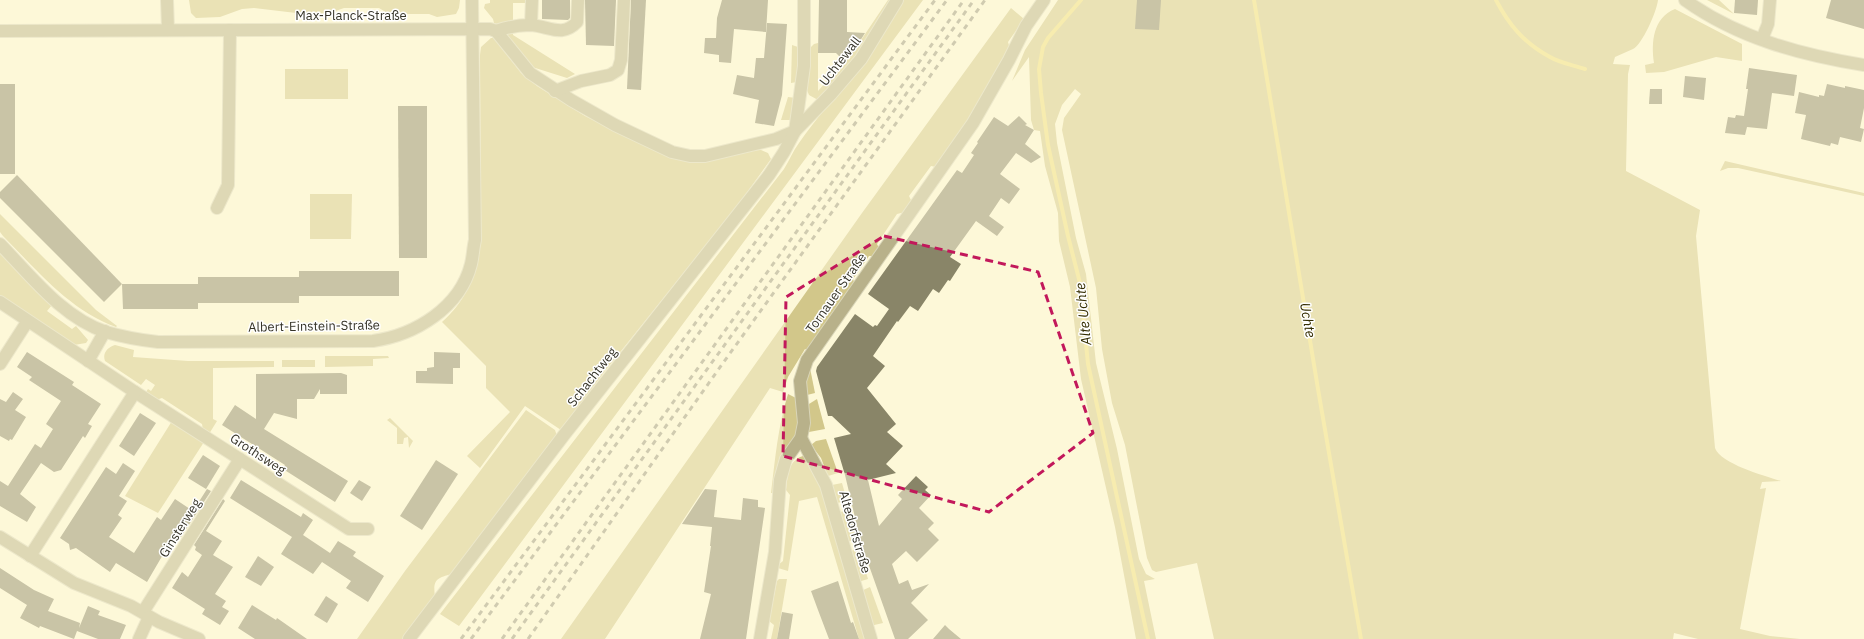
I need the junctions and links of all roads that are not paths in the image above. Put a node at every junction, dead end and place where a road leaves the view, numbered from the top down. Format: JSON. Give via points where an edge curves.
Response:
{"nodes":[{"id":1,"x":167,"y":0,"type":"edge"},
{"id":2,"x":472,"y":0,"type":"edge"},
{"id":3,"x":532,"y":0,"type":"edge"},
{"id":4,"x":578,"y":0,"type":"edge"},
{"id":5,"x":624,"y":0,"type":"edge"},
{"id":6,"x":804,"y":0,"type":"edge"},
{"id":7,"x":897,"y":0,"type":"edge"},
{"id":8,"x":1044,"y":0,"type":"edge"},
{"id":9,"x":1685,"y":0,"type":"edge"},
{"id":10,"x":1770,"y":0,"type":"edge"},
{"id":11,"x":531,"y":25,"type":"junction"},
{"id":12,"x":472,"y":28,"type":"junction"},
{"id":13,"x":168,"y":29,"type":"junction"},
{"id":14,"x":230,"y":30,"type":"junction"},
{"id":15,"x":0,"y":31,"type":"edge"},
{"id":16,"x":496,"y":32,"type":"junction"},
{"id":17,"x":1762,"y":40,"type":"junction"},
{"id":18,"x":1864,"y":65,"type":"edge"},
{"id":19,"x":555,"y":91,"type":"junction"},
{"id":20,"x":795,"y":131,"type":"junction"},
{"id":21,"x":217,"y":208,"type":"dead end"},
{"id":22,"x":0,"y":244,"type":"edge"},
{"id":23,"x":0,"y":302,"type":"edge"},
{"id":24,"x":28,"y":322,"type":"junction"},
{"id":25,"x":105,"y":331,"type":"junction"},
{"id":26,"x":88,"y":361,"type":"junction"},
{"id":27,"x":0,"y":364,"type":"edge"},
{"id":28,"x":135,"y":392,"type":"junction"},
{"id":29,"x":801,"y":438,"type":"junction"},
{"id":30,"x":240,"y":459,"type":"junction"},
{"id":31,"x":368,"y":529,"type":"dead end"},
{"id":32,"x":0,"y":537,"type":"edge"},
{"id":33,"x":30,"y":556,"type":"junction"},
{"id":34,"x":146,"y":615,"type":"junction"},
{"id":35,"x":139,"y":639,"type":"edge"},
{"id":36,"x":200,"y":639,"type":"edge"},
{"id":37,"x":409,"y":639,"type":"edge"},
{"id":38,"x":760,"y":639,"type":"edge"},
{"id":39,"x":871,"y":639,"type":"edge"}],
"edges":[{"from":1,"to":13,"type":"street"},
{"from":2,"to":12,"type":"street","name":"Albert-Einstein-Straße"},
{"from":3,"to":11,"type":"street"},
{"from":4,"to":11,"type":"street","via":[[577,22],[571,28],[563,31]]},
{"from":5,"to":19,"type":"street","via":[[621,60],[618,70],[610,75],[581,81]]},
{"from":6,"to":20,"type":"street","via":[[804,66]]},
{"from":7,"to":20,"type":"street","name":"Uchtewall","via":[[861,59]]},
{"from":8,"to":29,"type":"street","name":"Tornauer Straße","via":[[1026,26],[1010,60],[973,123],[807,360],[800,381],[804,423]]},
{"from":9,"to":17,"type":"street","via":[[1710,16]]},
{"from":10,"to":17,"type":"street","via":[[1768,24]]},
{"from":11,"to":16,"type":"street","via":[[511,26]]},
{"from":12,"to":14,"type":"street","name":"Max-Planck-Straße"},
{"from":12,"to":16,"type":"street","name":"Max-Planck-Straße"},
{"from":12,"to":25,"type":"street","name":"Albert-Einstein-Straße","via":[[475,240],[471,265],[464,282],[443,309],[427,323],[390,339],[373,341],[158,342]]},
{"from":13,"to":14,"type":"street","name":"Max-Planck-Straße"},
{"from":13,"to":15,"type":"street","name":"Max-Planck-Straße"},
{"from":14,"to":21,"type":"street","via":[[228,185]]},
{"from":16,"to":19,"type":"street","via":[[530,73]]},
{"from":17,"to":18,"type":"street","via":[[1809,55]]},
{"from":19,"to":20,"type":"street","via":[[640,137],[672,152],[690,156],[705,156],[740,148],[776,139]]},
{"from":20,"to":37,"type":"street","name":"Schachtweg","via":[[769,175],[564,435]]},
{"from":22,"to":25,"type":"street","name":"Albert-Einstein-Straße","via":[[68,311]]},
{"from":23,"to":24,"type":"street","name":"Grothsweg"},
{"from":24,"to":26,"type":"street","name":"Grothsweg"},
{"from":24,"to":27,"type":"street"},
{"from":25,"to":26,"type":"street"},
{"from":26,"to":28,"type":"street","name":"Grothsweg"},
{"from":28,"to":30,"type":"street","name":"Grothsweg"},
{"from":28,"to":33,"type":"street"},
{"from":29,"to":38,"type":"street","name":"Tornauer Straße","via":[[786,459],[780,480],[775,552]]},
{"from":29,"to":39,"type":"street","name":"Altedorfstraße","via":[[826,485]]},
{"from":30,"to":31,"type":"street","name":"Grothsweg","via":[[349,529]]},
{"from":30,"to":34,"type":"street","name":"Ginsterweg"},
{"from":32,"to":33,"type":"street"},
{"from":33,"to":34,"type":"street","via":[[74,583]]},
{"from":34,"to":35,"type":"street","name":"Ginsterweg"},
{"from":34,"to":36,"type":"street"}]}
